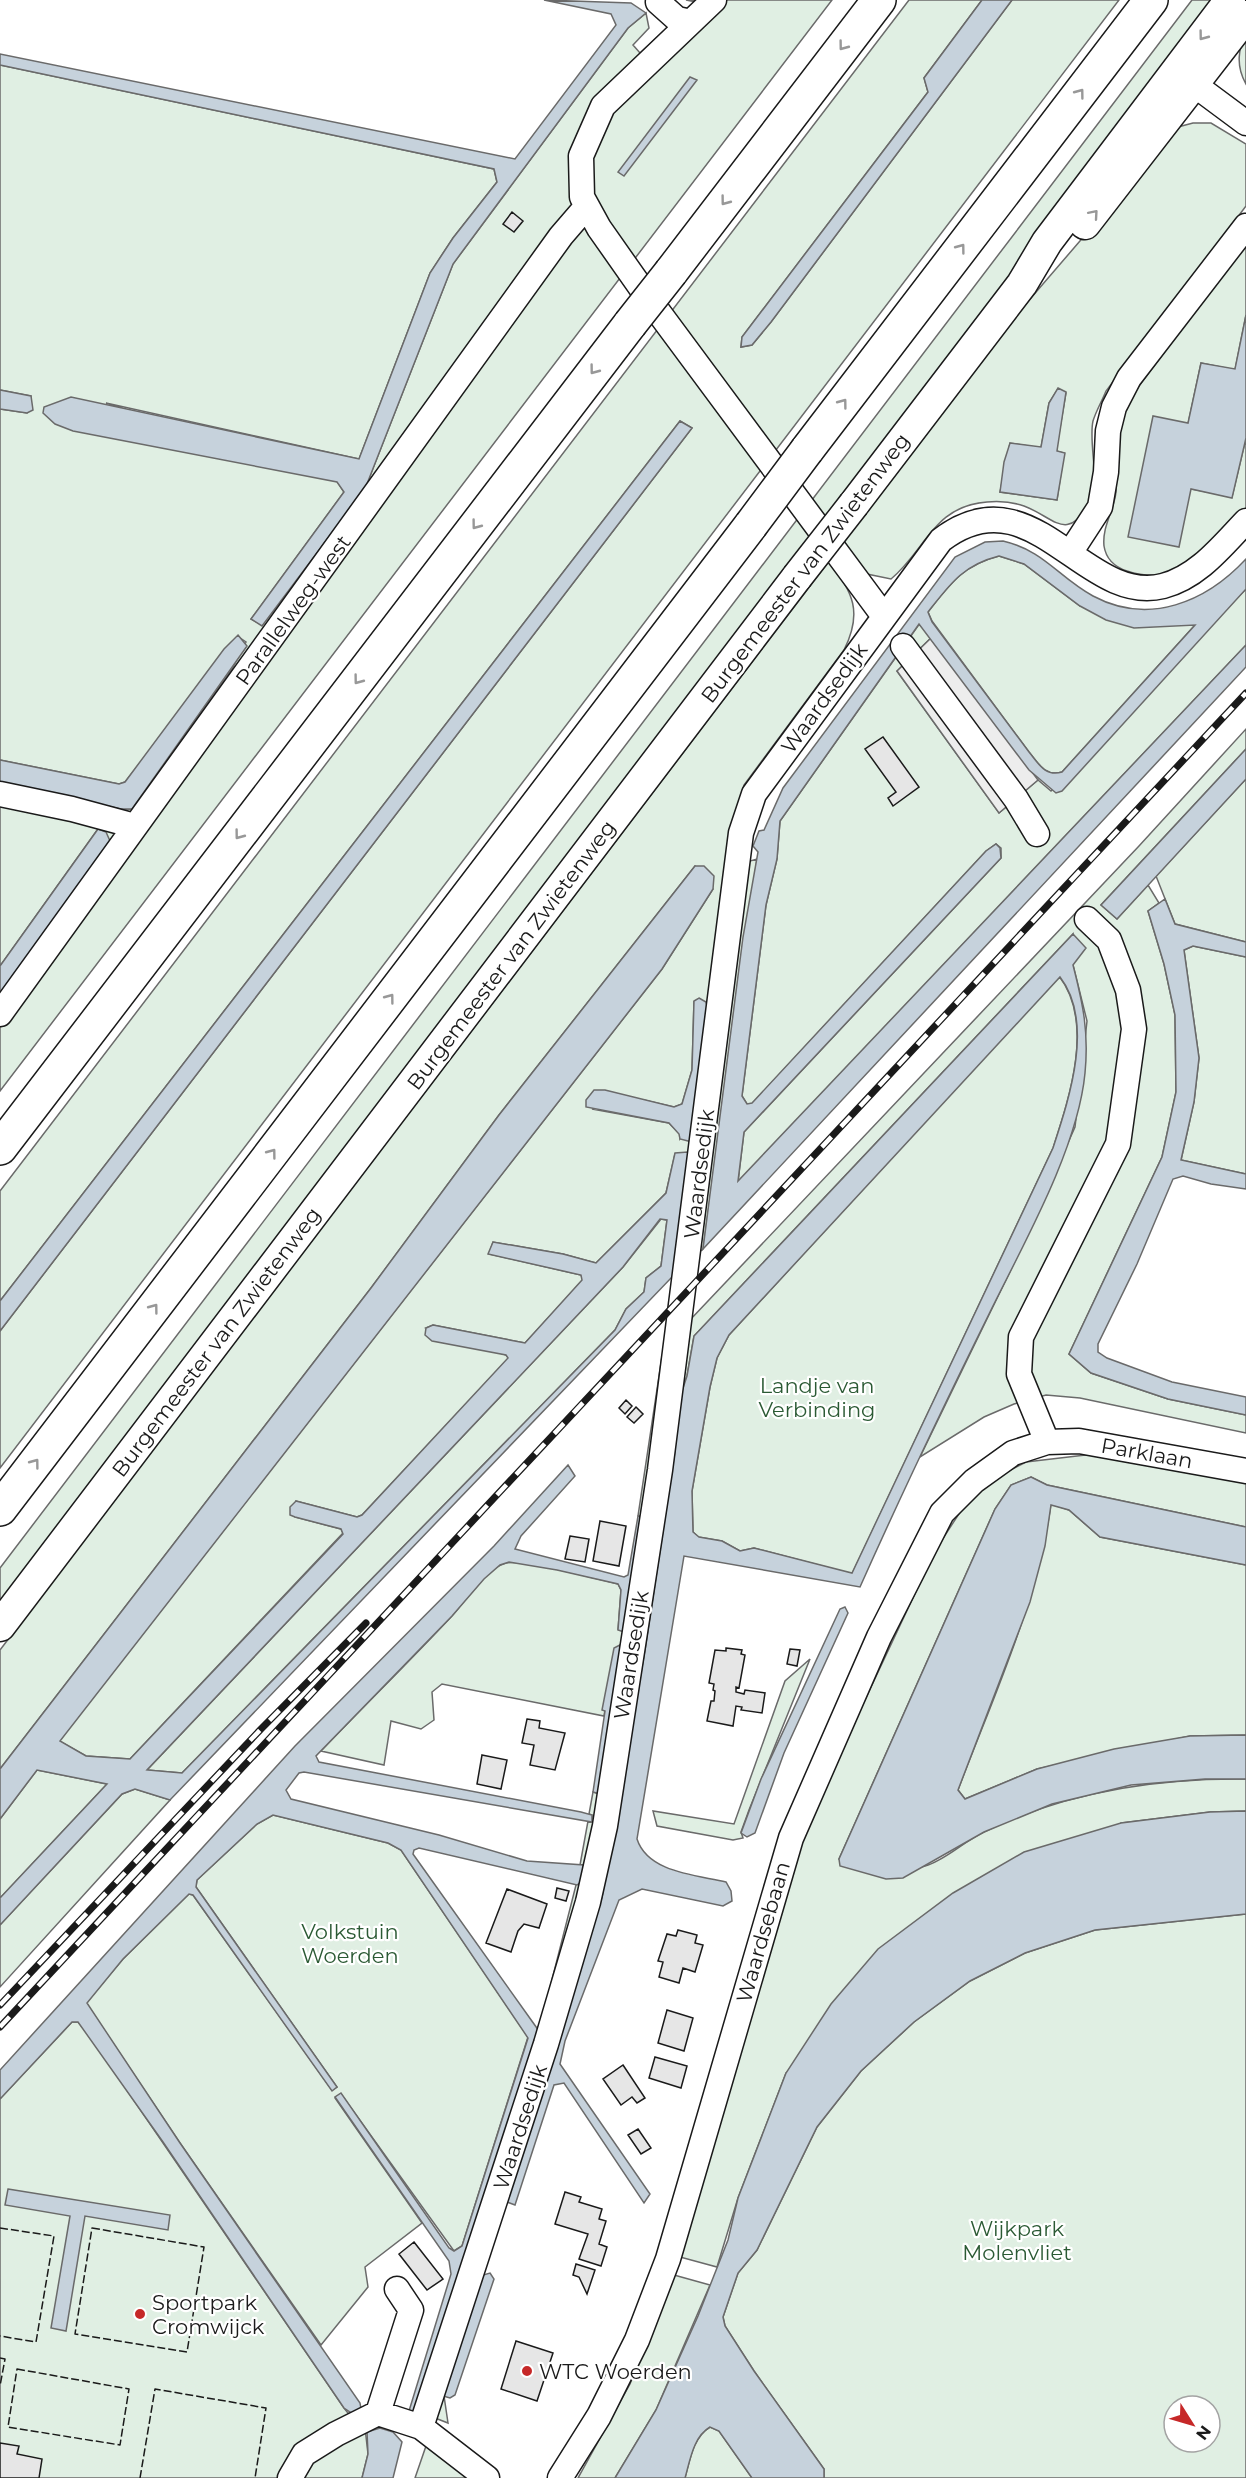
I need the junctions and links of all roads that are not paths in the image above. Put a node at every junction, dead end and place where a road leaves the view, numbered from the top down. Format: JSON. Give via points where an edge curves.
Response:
{"nodes":[{"id":1,"x":714,"y":0,"type":"edge"},
{"id":2,"x":879,"y":0,"type":"edge"},
{"id":3,"x":1151,"y":0,"type":"edge"},
{"id":4,"x":1230,"y":0,"type":"edge"},
{"id":5,"x":658,"y":2,"type":"dead end"},
{"id":6,"x":1246,"y":16,"type":"edge"},
{"id":7,"x":691,"y":22,"type":"junction"},
{"id":8,"x":1185,"y":78,"type":"junction"},
{"id":9,"x":1246,"y":123,"type":"edge"},
{"id":10,"x":586,"y":207,"type":"junction"},
{"id":11,"x":1246,"y":226,"type":"edge"},
{"id":12,"x":1246,"y":521,"type":"edge"},
{"id":13,"x":1071,"y":553,"type":"junction"},
{"id":14,"x":883,"y":615,"type":"junction"},
{"id":15,"x":903,"y":646,"type":"dead end"},
{"id":16,"x":0,"y":794,"type":"edge"},
{"id":17,"x":135,"y":826,"type":"junction"},
{"id":18,"x":1037,"y":834,"type":"dead end"},
{"id":19,"x":1087,"y":919,"type":"dead end"},
{"id":20,"x":0,"y":1014,"type":"edge"},
{"id":21,"x":0,"y":1148,"type":"edge"},
{"id":22,"x":1047,"y":1442,"type":"junction"},
{"id":23,"x":1246,"y":1471,"type":"edge"},
{"id":24,"x":0,"y":1509,"type":"edge"},
{"id":25,"x":0,"y":1626,"type":"edge"},
{"id":26,"x":397,"y":2289,"type":"dead end"},
{"id":27,"x":378,"y":2414,"type":"junction"},
{"id":28,"x":421,"y":2427,"type":"junction"},
{"id":29,"x":290,"y":2478,"type":"edge"},
{"id":30,"x":488,"y":2478,"type":"edge"},
{"id":31,"x":560,"y":2478,"type":"edge"}],
"edges":[{"from":1,"to":7,"type":"street"},
{"from":2,"to":21,"type":"highway","one_way":true,"bridge":true},
{"from":24,"to":3,"type":"highway","one_way":true,"bridge":true},
{"from":4,"to":8,"type":"main road","name":"Burgemeester van Zwietenweg","one_way":true},
{"from":5,"to":7,"type":"street","via":[[677,20]]},
{"from":6,"to":8,"type":"main road","name":"Burgemeester van Zwietenweg"},
{"from":7,"to":10,"type":"street","via":[[603,106],[580,156],[580,185]]},
{"from":8,"to":9,"type":"street"},
{"from":8,"to":25,"type":"main road","name":"Burgemeester van Zwietenweg","bridge":true,"via":[[1077,234],[1022,284]]},
{"from":10,"to":14,"type":"street","via":[[651,302]]},
{"from":10,"to":17,"type":"street","name":"Parallelweg-west","via":[[561,236]]},
{"from":11,"to":13,"type":"street","via":[[1129,378],[1114,407],[1108,431],[1100,507]]},
{"from":12,"to":13,"type":"street","via":[[1214,555],[1191,573],[1163,586],[1136,588],[1112,579]]},
{"from":13,"to":14,"type":"street","via":[[1035,530],[1016,524],[974,523],[940,540]]},
{"from":14,"to":28,"type":"street","name":"Waardsedijk","via":[[754,794],[741,832],[660,1470],[604,1826],[588,1902],[546,2044]]},
{"from":15,"to":18,"type":"street","via":[[1016,799]]},
{"from":16,"to":17,"type":"street"},
{"from":17,"to":20,"type":"street","name":"Parallelweg-west"},
{"from":19,"to":22,"type":"street","via":[[1109,940],[1128,990],[1134,1029],[1118,1144],[1021,1337],[1019,1374]]},
{"from":22,"to":23,"type":"street","name":"Parklaan","via":[[1079,1441]]},
{"from":22,"to":31,"type":"street","name":"Waardsebaan","via":[[1013,1453],[974,1481],[942,1513],[879,1637],[790,1838],[664,2269],[637,2340],[599,2416]]},
{"from":26,"to":27,"type":"street","via":[[411,2310]]},
{"from":27,"to":28,"type":"street"},
{"from":27,"to":29,"type":"street","via":[[304,2454]]},
{"from":28,"to":30,"type":"street"}]}
